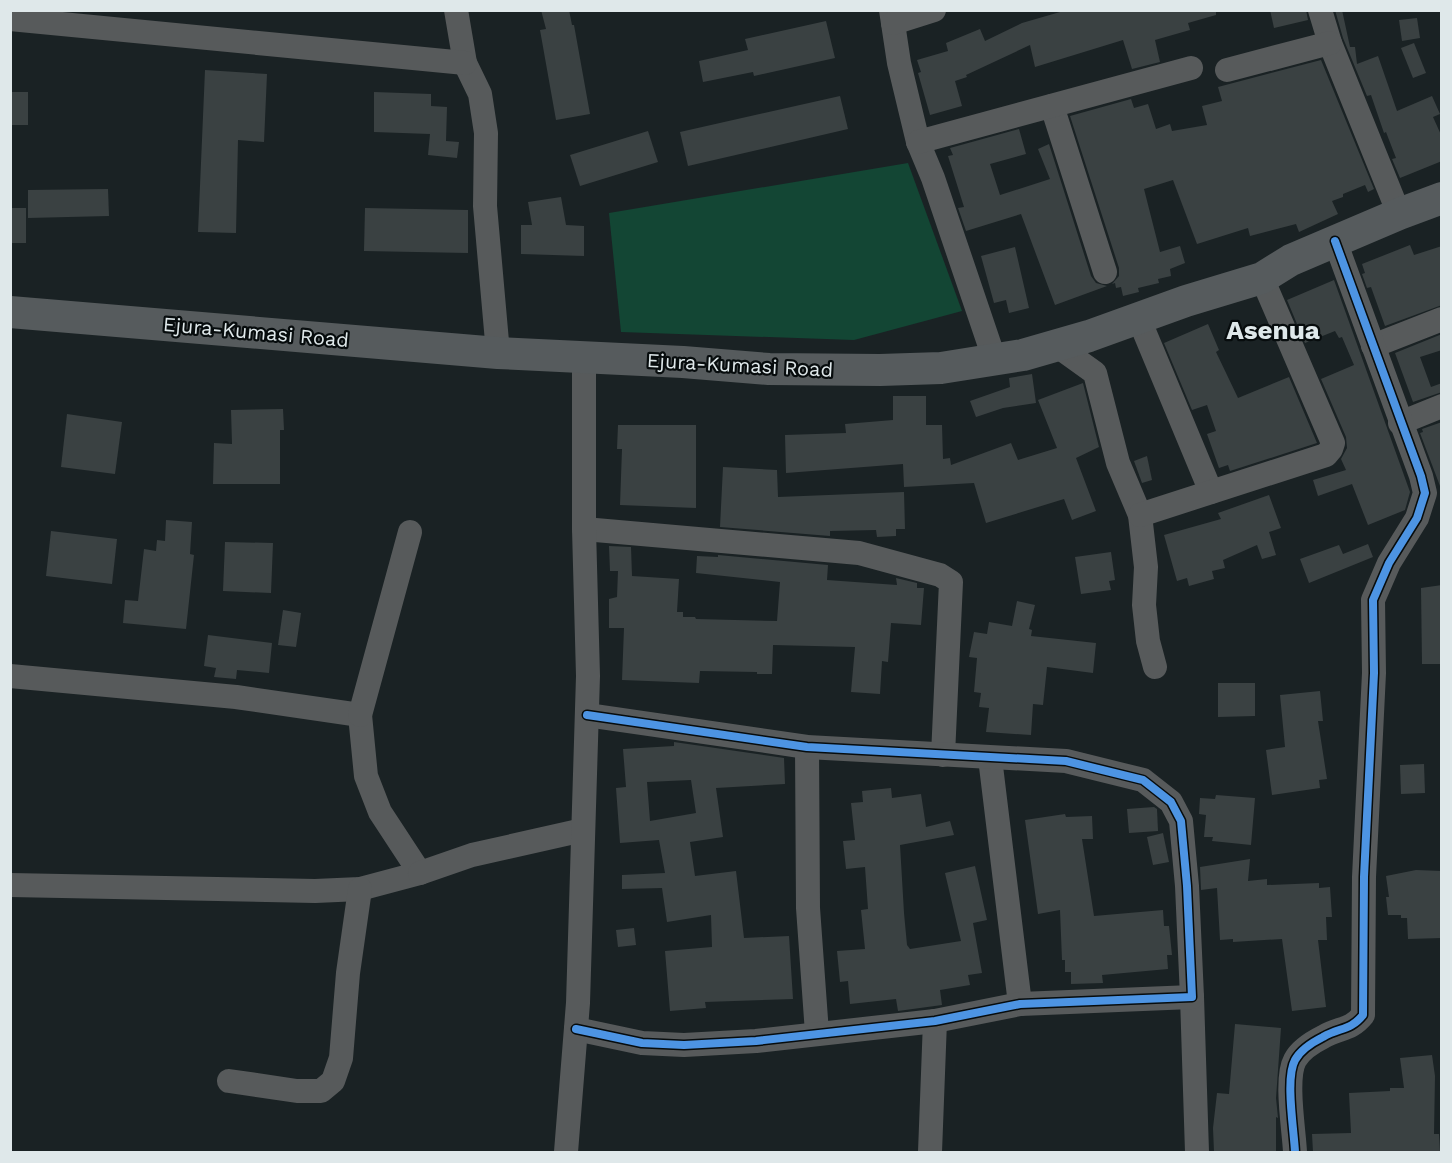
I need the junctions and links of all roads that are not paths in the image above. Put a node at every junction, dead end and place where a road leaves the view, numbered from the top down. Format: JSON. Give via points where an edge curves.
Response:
{"nodes":[{"id":1,"x":456,"y":10,"type":"edge"},
{"id":2,"x":934,"y":10,"type":"edge"},
{"id":3,"x":1320,"y":10,"type":"edge"},
{"id":4,"x":892,"y":17,"type":"edge"},
{"id":5,"x":10,"y":19,"type":"edge"},
{"id":6,"x":1330,"y":43,"type":"junction"},
{"id":7,"x":465,"y":63,"type":"junction"},
{"id":8,"x":1191,"y":68,"type":"dead end"},
{"id":9,"x":1227,"y":70,"type":"dead end"},
{"id":10,"x":1052,"y":106,"type":"junction"},
{"id":11,"x":918,"y":142,"type":"junction"},
{"id":12,"x":1442,"y":198,"type":"edge"},
{"id":13,"x":1399,"y":214,"type":"junction"},
{"id":14,"x":1335,"y":241,"type":"junction"},
{"id":15,"x":1105,"y":273,"type":"dead end"},
{"id":16,"x":1262,"y":278,"type":"junction"},
{"id":17,"x":10,"y":312,"type":"edge"},
{"id":18,"x":1139,"y":319,"type":"junction"},
{"id":19,"x":1442,"y":319,"type":"edge"},
{"id":20,"x":1056,"y":345,"type":"junction"},
{"id":21,"x":1373,"y":346,"type":"junction"},
{"id":22,"x":498,"y":353,"type":"junction"},
{"id":23,"x":584,"y":357,"type":"junction"},
{"id":24,"x":995,"y":361,"type":"junction"},
{"id":25,"x":1442,"y":406,"type":"edge"},
{"id":26,"x":1400,"y":423,"type":"junction"},
{"id":27,"x":1211,"y":492,"type":"junction"},
{"id":28,"x":1140,"y":514,"type":"junction"},
{"id":29,"x":584,"y":529,"type":"junction"},
{"id":30,"x":410,"y":532,"type":"dead end"},
{"id":31,"x":1155,"y":667,"type":"dead end"},
{"id":32,"x":10,"y":676,"type":"edge"},
{"id":33,"x":360,"y":715,"type":"junction"},
{"id":34,"x":587,"y":715,"type":"junction"},
{"id":35,"x":807,"y":747,"type":"junction"},
{"id":36,"x":944,"y":755,"type":"junction"},
{"id":37,"x":990,"y":758,"type":"junction"},
{"id":38,"x":584,"y":830,"type":"junction"},
{"id":39,"x":420,"y":873,"type":"junction"},
{"id":40,"x":10,"y":885,"type":"edge"},
{"id":41,"x":360,"y":889,"type":"junction"},
{"id":42,"x":1192,"y":997,"type":"junction"},
{"id":43,"x":1020,"y":1005,"type":"junction"},
{"id":44,"x":935,"y":1021,"type":"junction"},
{"id":45,"x":576,"y":1029,"type":"junction"},
{"id":46,"x":817,"y":1033,"type":"junction"},
{"id":47,"x":229,"y":1081,"type":"dead end"},
{"id":48,"x":566,"y":1152,"type":"edge"},
{"id":49,"x":930,"y":1152,"type":"edge"},
{"id":50,"x":1197,"y":1152,"type":"edge"},
{"id":51,"x":1295,"y":1152,"type":"edge"}],
"edges":[{"from":1,"to":7,"type":"street"},
{"from":2,"to":4,"type":"street"},
{"from":3,"to":6,"type":"street"},
{"from":4,"to":11,"type":"street"},
{"from":5,"to":7,"type":"street"},
{"from":6,"to":9,"type":"street"},
{"from":6,"to":13,"type":"street"},
{"from":7,"to":22,"type":"street","via":[[480,93],[486,133],[485,206]]},
{"from":8,"to":10,"type":"street"},
{"from":10,"to":11,"type":"street"},
{"from":10,"to":15,"type":"street"},
{"from":11,"to":24,"type":"street"},
{"from":12,"to":13,"type":"main road","name":"Ejura-Kumasi Road"},
{"from":13,"to":14,"type":"main road","name":"Ejura-Kumasi Road"},
{"from":14,"to":16,"type":"main road","name":"Ejura-Kumasi Road"},
{"from":14,"to":21,"type":"street"},
{"from":16,"to":18,"type":"main road","name":"Ejura-Kumasi Road"},
{"from":16,"to":27,"type":"street","via":[[1333,443],[1326,454]]},
{"from":17,"to":22,"type":"main road","name":"Ejura-Kumasi Road"},
{"from":18,"to":20,"type":"main road","name":"Ejura-Kumasi Road"},
{"from":18,"to":27,"type":"street"},
{"from":19,"to":21,"type":"street"},
{"from":20,"to":24,"type":"main road","name":"Ejura-Kumasi Road"},
{"from":20,"to":28,"type":"street","via":[[1095,373],[1118,463]]},
{"from":21,"to":26,"type":"street"},
{"from":22,"to":23,"type":"main road","name":"Ejura-Kumasi Road"},
{"from":23,"to":24,"type":"main road","name":"Ejura-Kumasi Road","via":[[769,369],[941,368]]},
{"from":23,"to":29,"type":"street"},
{"from":25,"to":26,"type":"street"},
{"from":26,"to":51,"type":"street","via":[[1425,493],[1417,518],[1389,563],[1373,600],[1363,1015],[1355,1025],[1308,1045],[1295,1059],[1290,1074]]},
{"from":27,"to":28,"type":"street"},
{"from":28,"to":31,"type":"street","via":[[1146,567],[1144,605]]},
{"from":29,"to":34,"type":"street"},
{"from":29,"to":36,"type":"street","via":[[859,553],[940,575],[951,582]]},
{"from":30,"to":33,"type":"street"},
{"from":32,"to":33,"type":"street","via":[[236,697]]},
{"from":33,"to":39,"type":"street","via":[[366,776],[380,812]]},
{"from":34,"to":35,"type":"street"},
{"from":34,"to":38,"type":"street"},
{"from":35,"to":36,"type":"street"},
{"from":35,"to":46,"type":"street","via":[[808,908]]},
{"from":36,"to":37,"type":"street"},
{"from":37,"to":42,"type":"street","via":[[1066,761],[1143,780],[1171,802],[1181,821]]},
{"from":37,"to":43,"type":"street"},
{"from":38,"to":39,"type":"street","via":[[472,855]]},
{"from":38,"to":45,"type":"street"},
{"from":39,"to":41,"type":"street"},
{"from":40,"to":41,"type":"street"},
{"from":41,"to":47,"type":"street","via":[[341,1058],[333,1081],[321,1091]]},
{"from":42,"to":43,"type":"street"},
{"from":42,"to":50,"type":"street"},
{"from":43,"to":44,"type":"street"},
{"from":44,"to":46,"type":"street"},
{"from":44,"to":49,"type":"street"},
{"from":45,"to":46,"type":"street","via":[[642,1043],[684,1045]]},
{"from":45,"to":48,"type":"street"}]}
